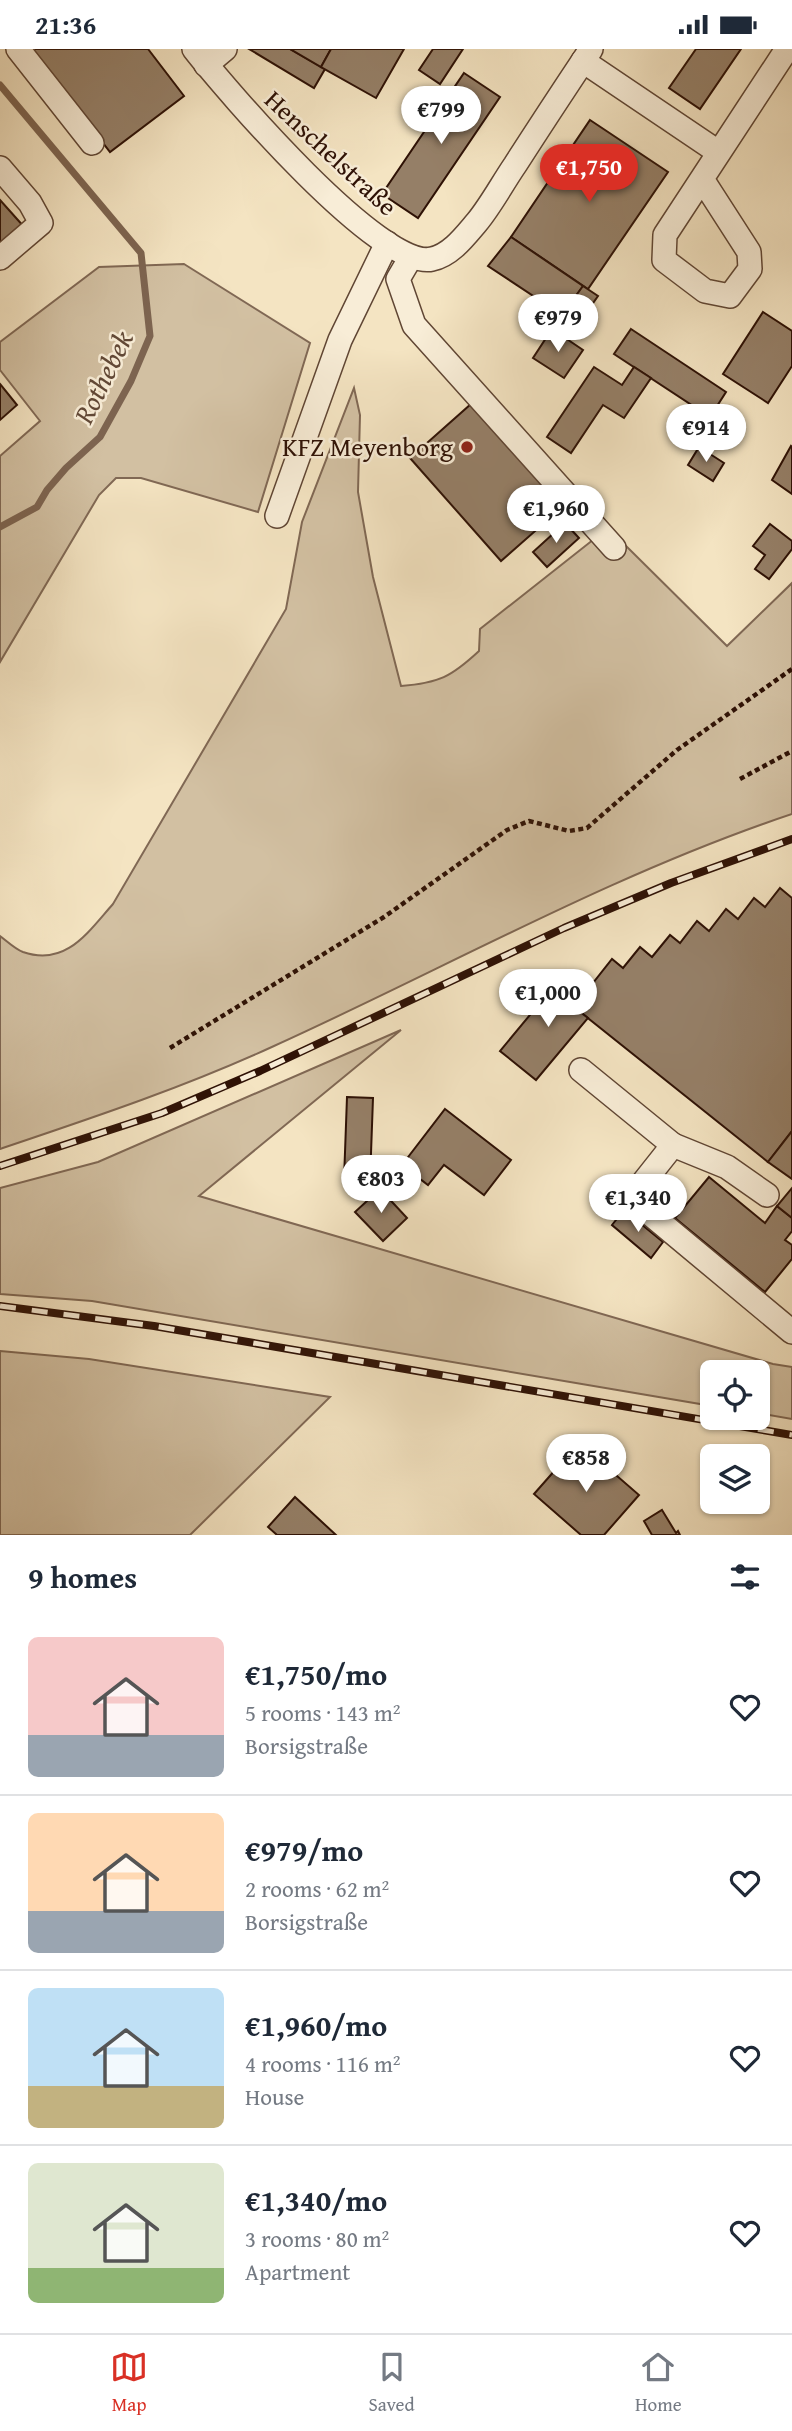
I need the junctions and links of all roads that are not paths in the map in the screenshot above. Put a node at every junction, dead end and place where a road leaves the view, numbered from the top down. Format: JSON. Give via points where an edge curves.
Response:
{"nodes":[{"id":1,"x":18,"y":49,"type":"edge"},
{"id":2,"x":225,"y":49,"type":"edge"},
{"id":3,"x":788,"y":49,"type":"edge"},
{"id":4,"x":587,"y":55,"type":"edge"},
{"id":5,"x":200,"y":57,"type":"edge"},
{"id":6,"x":92,"y":143,"type":"dead end"},
{"id":7,"x":718,"y":152,"type":"junction"},
{"id":8,"x":0,"y":168,"type":"edge"},
{"id":9,"x":702,"y":179,"type":"junction"},
{"id":10,"x":387,"y":243,"type":"junction"},
{"id":11,"x":411,"y":257,"type":"junction"},
{"id":12,"x":0,"y":258,"type":"edge"},
{"id":13,"x":277,"y":516,"type":"dead end"},
{"id":14,"x":614,"y":548,"type":"dead end"},
{"id":15,"x":581,"y":1070,"type":"dead end"},
{"id":16,"x":673,"y":1145,"type":"junction"},
{"id":17,"x":767,"y":1195,"type":"dead end"},
{"id":18,"x":792,"y":1332,"type":"edge"}],
"edges":[{"from":1,"to":6,"type":"street"},
{"from":2,"to":5,"type":"street"},
{"from":3,"to":7,"type":"street"},
{"from":4,"to":7,"type":"street"},
{"from":4,"to":11,"type":"street","via":[[478,220],[450,251],[431,260]]},
{"from":5,"to":10,"type":"street","name":"Henschelstraße","via":[[279,149]]},
{"from":7,"to":9,"type":"street"},
{"from":8,"to":12,"type":"street","via":[[41,223]]},
{"from":9,"to":9,"type":"street","via":[[665,235],[664,260],[705,291],[730,296],[750,269],[749,252]]},
{"from":10,"to":11,"type":"street","name":"Henschelstraße"},
{"from":10,"to":13,"type":"street","via":[[340,339]]},
{"from":11,"to":14,"type":"street","via":[[398,279],[414,325]]},
{"from":15,"to":16,"type":"street"},
{"from":16,"to":17,"type":"street","via":[[727,1167]]},
{"from":16,"to":18,"type":"street","via":[[631,1198]]}]}
